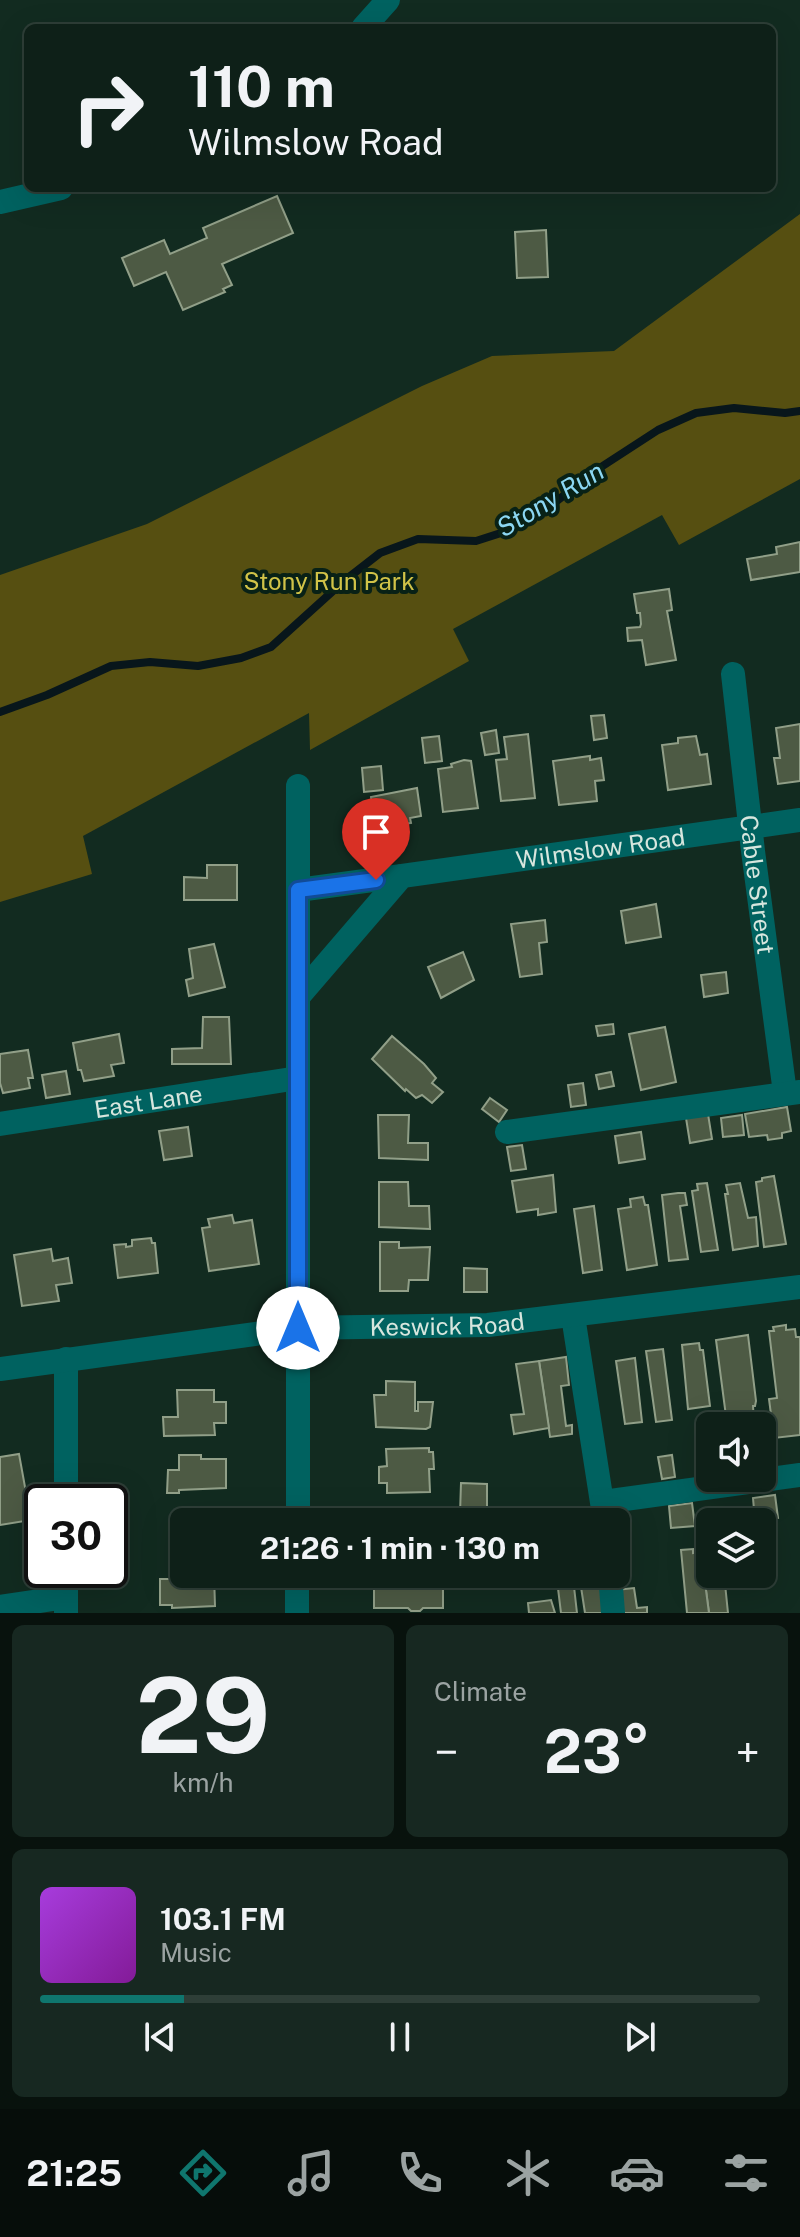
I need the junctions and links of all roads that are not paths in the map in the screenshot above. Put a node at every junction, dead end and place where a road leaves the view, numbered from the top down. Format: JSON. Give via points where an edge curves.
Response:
{"nodes":[{"id":1,"x":388,"y":0,"type":"edge"},
{"id":2,"x":367,"y":24,"type":"edge"},
{"id":3,"x":44,"y":192,"type":"edge"},
{"id":4,"x":0,"y":202,"type":"edge"},
{"id":5,"x":733,"y":674,"type":"dead end"},
{"id":6,"x":298,"y":786,"type":"dead end"},
{"id":7,"x":800,"y":820,"type":"edge"},
{"id":8,"x":750,"y":827,"type":"junction"},
{"id":9,"x":402,"y":876,"type":"junction"},
{"id":10,"x":298,"y":890,"type":"junction"},
{"id":11,"x":298,"y":997,"type":"junction"},
{"id":12,"x":298,"y":1078,"type":"junction"},
{"id":13,"x":793,"y":1092,"type":"edge"},
{"id":14,"x":0,"y":1124,"type":"edge"},
{"id":15,"x":507,"y":1132,"type":"dead end"},
{"id":16,"x":800,"y":1287,"type":"edge"},
{"id":17,"x":573,"y":1316,"type":"junction"},
{"id":18,"x":298,"y":1328,"type":"junction"},
{"id":19,"x":66,"y":1359,"type":"junction"},
{"id":20,"x":0,"y":1369,"type":"edge"},
{"id":21,"x":800,"y":1475,"type":"edge"},
{"id":22,"x":66,"y":1484,"type":"edge"},
{"id":23,"x":298,"y":1508,"type":"edge"},
{"id":24,"x":603,"y":1508,"type":"edge"},
{"id":25,"x":625,"y":1508,"type":"edge"},
{"id":26,"x":297,"y":1588,"type":"edge"},
{"id":27,"x":611,"y":1588,"type":"edge"},
{"id":28,"x":66,"y":1605,"type":"edge"},
{"id":29,"x":0,"y":1607,"type":"edge"},
{"id":30,"x":297,"y":1613,"type":"edge"},
{"id":31,"x":613,"y":1613,"type":"edge"}],
"edges":[{"from":1,"to":2,"type":"street"},
{"from":3,"to":4,"type":"street"},
{"from":5,"to":8,"type":"street","name":"Cable Street"},
{"from":6,"to":10,"type":"street"},
{"from":7,"to":8,"type":"street","name":"Wilmslow Road"},
{"from":8,"to":9,"type":"street","name":"Wilmslow Road"},
{"from":8,"to":13,"type":"street","name":"Cable Street"},
{"from":9,"to":10,"type":"street","name":"Wilmslow Road"},
{"from":9,"to":11,"type":"street"},
{"from":10,"to":11,"type":"street"},
{"from":11,"to":12,"type":"street"},
{"from":12,"to":14,"type":"street","name":"East Lane"},
{"from":12,"to":18,"type":"street"},
{"from":13,"to":15,"type":"street"},
{"from":16,"to":17,"type":"street","name":"Keswick Road"},
{"from":17,"to":18,"type":"street","name":"Keswick Road","via":[[488,1325]]},
{"from":17,"to":24,"type":"street"},
{"from":18,"to":19,"type":"street","name":"Keswick Road"},
{"from":18,"to":23,"type":"street"},
{"from":19,"to":20,"type":"street","name":"Keswick Road"},
{"from":19,"to":22,"type":"street"},
{"from":21,"to":25,"type":"street"},
{"from":26,"to":30,"type":"street"},
{"from":27,"to":31,"type":"street"},
{"from":28,"to":29,"type":"street"}]}
